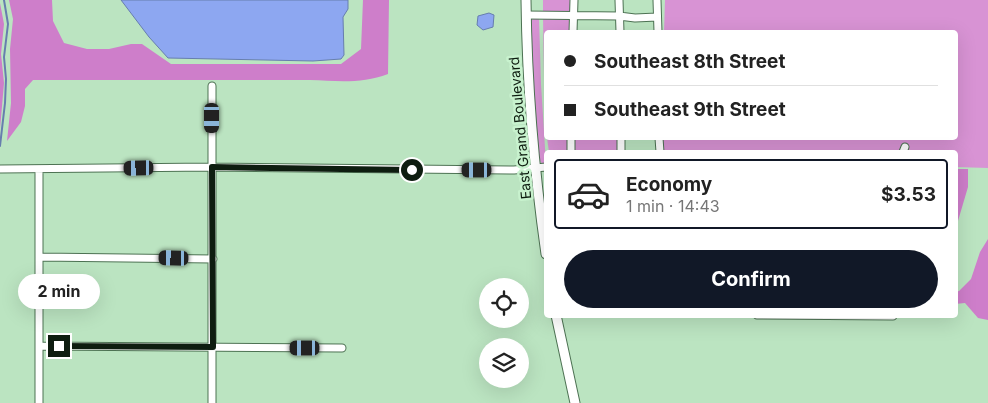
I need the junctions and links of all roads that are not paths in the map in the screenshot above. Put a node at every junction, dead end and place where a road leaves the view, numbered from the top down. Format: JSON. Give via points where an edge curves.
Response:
{"nodes":[{"id":1,"x":526,"y":0,"type":"edge"},
{"id":2,"x":574,"y":0,"type":"edge"},
{"id":3,"x":619,"y":0,"type":"edge"},
{"id":4,"x":657,"y":0,"type":"edge"},
{"id":5,"x":526,"y":15,"type":"junction"},
{"id":6,"x":574,"y":16,"type":"junction"},
{"id":7,"x":619,"y":16,"type":"junction"},
{"id":8,"x":657,"y":17,"type":"junction"},
{"id":9,"x":573,"y":30,"type":"edge"},
{"id":10,"x":620,"y":30,"type":"edge"},
{"id":11,"x":658,"y":30,"type":"edge"},
{"id":12,"x":212,"y":86,"type":"dead end"},
{"id":13,"x":212,"y":167,"type":"junction"},
{"id":14,"x":544,"y":167,"type":"edge"},
{"id":15,"x":535,"y":168,"type":"junction"},
{"id":16,"x":0,"y":169,"type":"edge"},
{"id":17,"x":40,"y":170,"type":"junction"},
{"id":18,"x":544,"y":238,"type":"edge"},
{"id":19,"x":39,"y":256,"type":"junction"},
{"id":20,"x":213,"y":259,"type":"junction"},
{"id":21,"x":557,"y":318,"type":"edge"},
{"id":22,"x":40,"y":346,"type":"junction"},
{"id":23,"x":213,"y":347,"type":"junction"},
{"id":24,"x":342,"y":348,"type":"dead end"},
{"id":25,"x":39,"y":403,"type":"edge"},
{"id":26,"x":212,"y":403,"type":"edge"},
{"id":27,"x":576,"y":403,"type":"edge"}],
"edges":[{"from":1,"to":5,"type":"street","name":"East Grand Boulevard"},
{"from":2,"to":6,"type":"street"},
{"from":3,"to":7,"type":"street"},
{"from":4,"to":8,"type":"street"},
{"from":5,"to":6,"type":"street"},
{"from":5,"to":15,"type":"street","name":"East Grand Boulevard"},
{"from":6,"to":7,"type":"street"},
{"from":6,"to":9,"type":"street"},
{"from":7,"to":8,"type":"street"},
{"from":7,"to":10,"type":"street"},
{"from":8,"to":11,"type":"street"},
{"from":12,"to":13,"type":"street"},
{"from":13,"to":15,"type":"street"},
{"from":13,"to":17,"type":"street"},
{"from":13,"to":20,"type":"street"},
{"from":14,"to":15,"type":"street"},
{"from":15,"to":18,"type":"street","name":"East Grand Boulevard"},
{"from":16,"to":17,"type":"street"},
{"from":17,"to":19,"type":"street"},
{"from":19,"to":20,"type":"street"},
{"from":19,"to":22,"type":"street"},
{"from":20,"to":23,"type":"street"},
{"from":21,"to":27,"type":"street"},
{"from":22,"to":23,"type":"street"},
{"from":22,"to":25,"type":"street"},
{"from":23,"to":24,"type":"street"},
{"from":23,"to":26,"type":"street"}]}
